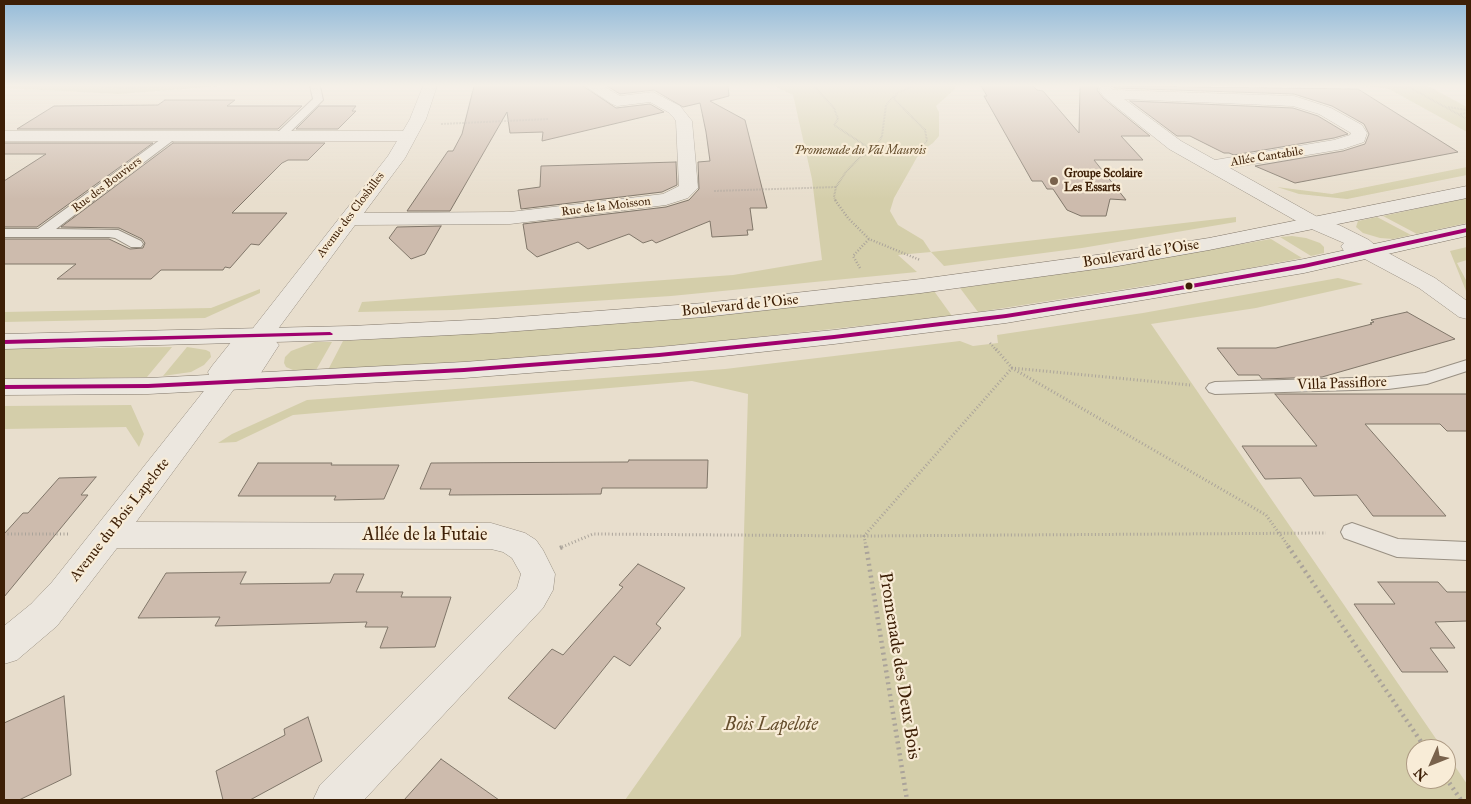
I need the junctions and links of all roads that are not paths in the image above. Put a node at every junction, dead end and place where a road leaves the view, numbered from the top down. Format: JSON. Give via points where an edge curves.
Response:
{"nodes":[{"id":1,"x":293,"y":124,"type":"edge"},
{"id":2,"x":416,"y":124,"type":"edge"},
{"id":3,"x":684,"y":124,"type":"edge"},
{"id":4,"x":1148,"y":124,"type":"edge"},
{"id":5,"x":1347,"y":124,"type":"edge"},
{"id":6,"x":4,"y":136,"type":"edge"},
{"id":7,"x":172,"y":136,"type":"junction"},
{"id":8,"x":280,"y":136,"type":"junction"},
{"id":9,"x":409,"y":136,"type":"junction"},
{"id":10,"x":1211,"y":166,"type":"junction"},
{"id":11,"x":1467,"y":192,"type":"edge"},
{"id":12,"x":349,"y":219,"type":"junction"},
{"id":13,"x":1314,"y":223,"type":"junction"},
{"id":14,"x":1467,"y":230,"type":"edge"},
{"id":15,"x":41,"y":233,"type":"junction"},
{"id":16,"x":4,"y":234,"type":"edge"},
{"id":17,"x":136,"y":244,"type":"dead end"},
{"id":18,"x":1369,"y":252,"type":"junction"},
{"id":19,"x":1467,"y":312,"type":"edge"},
{"id":20,"x":259,"y":336,"type":"junction"},
{"id":21,"x":4,"y":342,"type":"edge"},
{"id":22,"x":1467,"y":366,"type":"edge"},
{"id":23,"x":225,"y":383,"type":"junction"},
{"id":24,"x":4,"y":387,"type":"edge"},
{"id":25,"x":1215,"y":388,"type":"road end"},
{"id":26,"x":1352,"y":532,"type":"road end"},
{"id":27,"x":92,"y":535,"type":"junction"},
{"id":28,"x":1467,"y":551,"type":"edge"},
{"id":29,"x":4,"y":648,"type":"edge"},
{"id":30,"x":335,"y":800,"type":"edge"}],
"edges":[{"from":1,"to":8,"type":"lane"},
{"from":2,"to":9,"type":"street","name":"Avenue des Closbilles"},
{"from":3,"to":12,"type":"street","name":"Rue de la Moisson","via":[[689,188],[674,197],[510,218]]},
{"from":4,"to":10,"type":"street","via":[[1175,145]]},
{"from":5,"to":10,"type":"street","name":"Allée Cantabile","via":[[1356,129],[1358,138],[1337,145]]},
{"from":6,"to":7,"type":"street"},
{"from":7,"to":8,"type":"street"},
{"from":7,"to":15,"type":"lane","name":"Rue des Bouviers"},
{"from":8,"to":9,"type":"street"},
{"from":9,"to":12,"type":"street","name":"Avenue des Closbilles"},
{"from":10,"to":13,"type":"street"},
{"from":11,"to":13,"type":"street","name":"Boulevard de l'Oise"},
{"from":12,"to":20,"type":"street","name":"Avenue des Closbilles"},
{"from":13,"to":18,"type":"street","via":[[1320,231]]},
{"from":13,"to":20,"type":"street","name":"Boulevard de l'Oise","via":[[1118,259],[974,280],[814,298],[520,324]]},
{"from":14,"to":18,"type":"street"},
{"from":15,"to":16,"type":"lane","name":"Rue des Bouviers"},
{"from":15,"to":17,"type":"lane","name":"Rue des Bouviers","via":[[118,234]]},
{"from":18,"to":19,"type":"street","via":[[1427,283]]},
{"from":18,"to":23,"type":"street","via":[[1088,304],[834,338],[580,362]]},
{"from":20,"to":21,"type":"street","name":"Boulevard de l'Oise"},
{"from":20,"to":23,"type":"street","via":[[241,346],[221,372]]},
{"from":22,"to":25,"type":"lane","name":"Villa Passiflore","via":[[1428,378],[1388,383]]},
{"from":23,"to":24,"type":"street"},
{"from":23,"to":27,"type":"street","name":"Avenue du Bois Lapelote"},
{"from":26,"to":28,"type":"lane","via":[[1397,548]]},
{"from":27,"to":29,"type":"street","name":"Avenue du Bois Lapelote","via":[[44,615]]},
{"from":27,"to":30,"type":"street","name":"Allée de la Futaie","via":[[492,536],[524,549],[538,574],[530,598]]}]}
